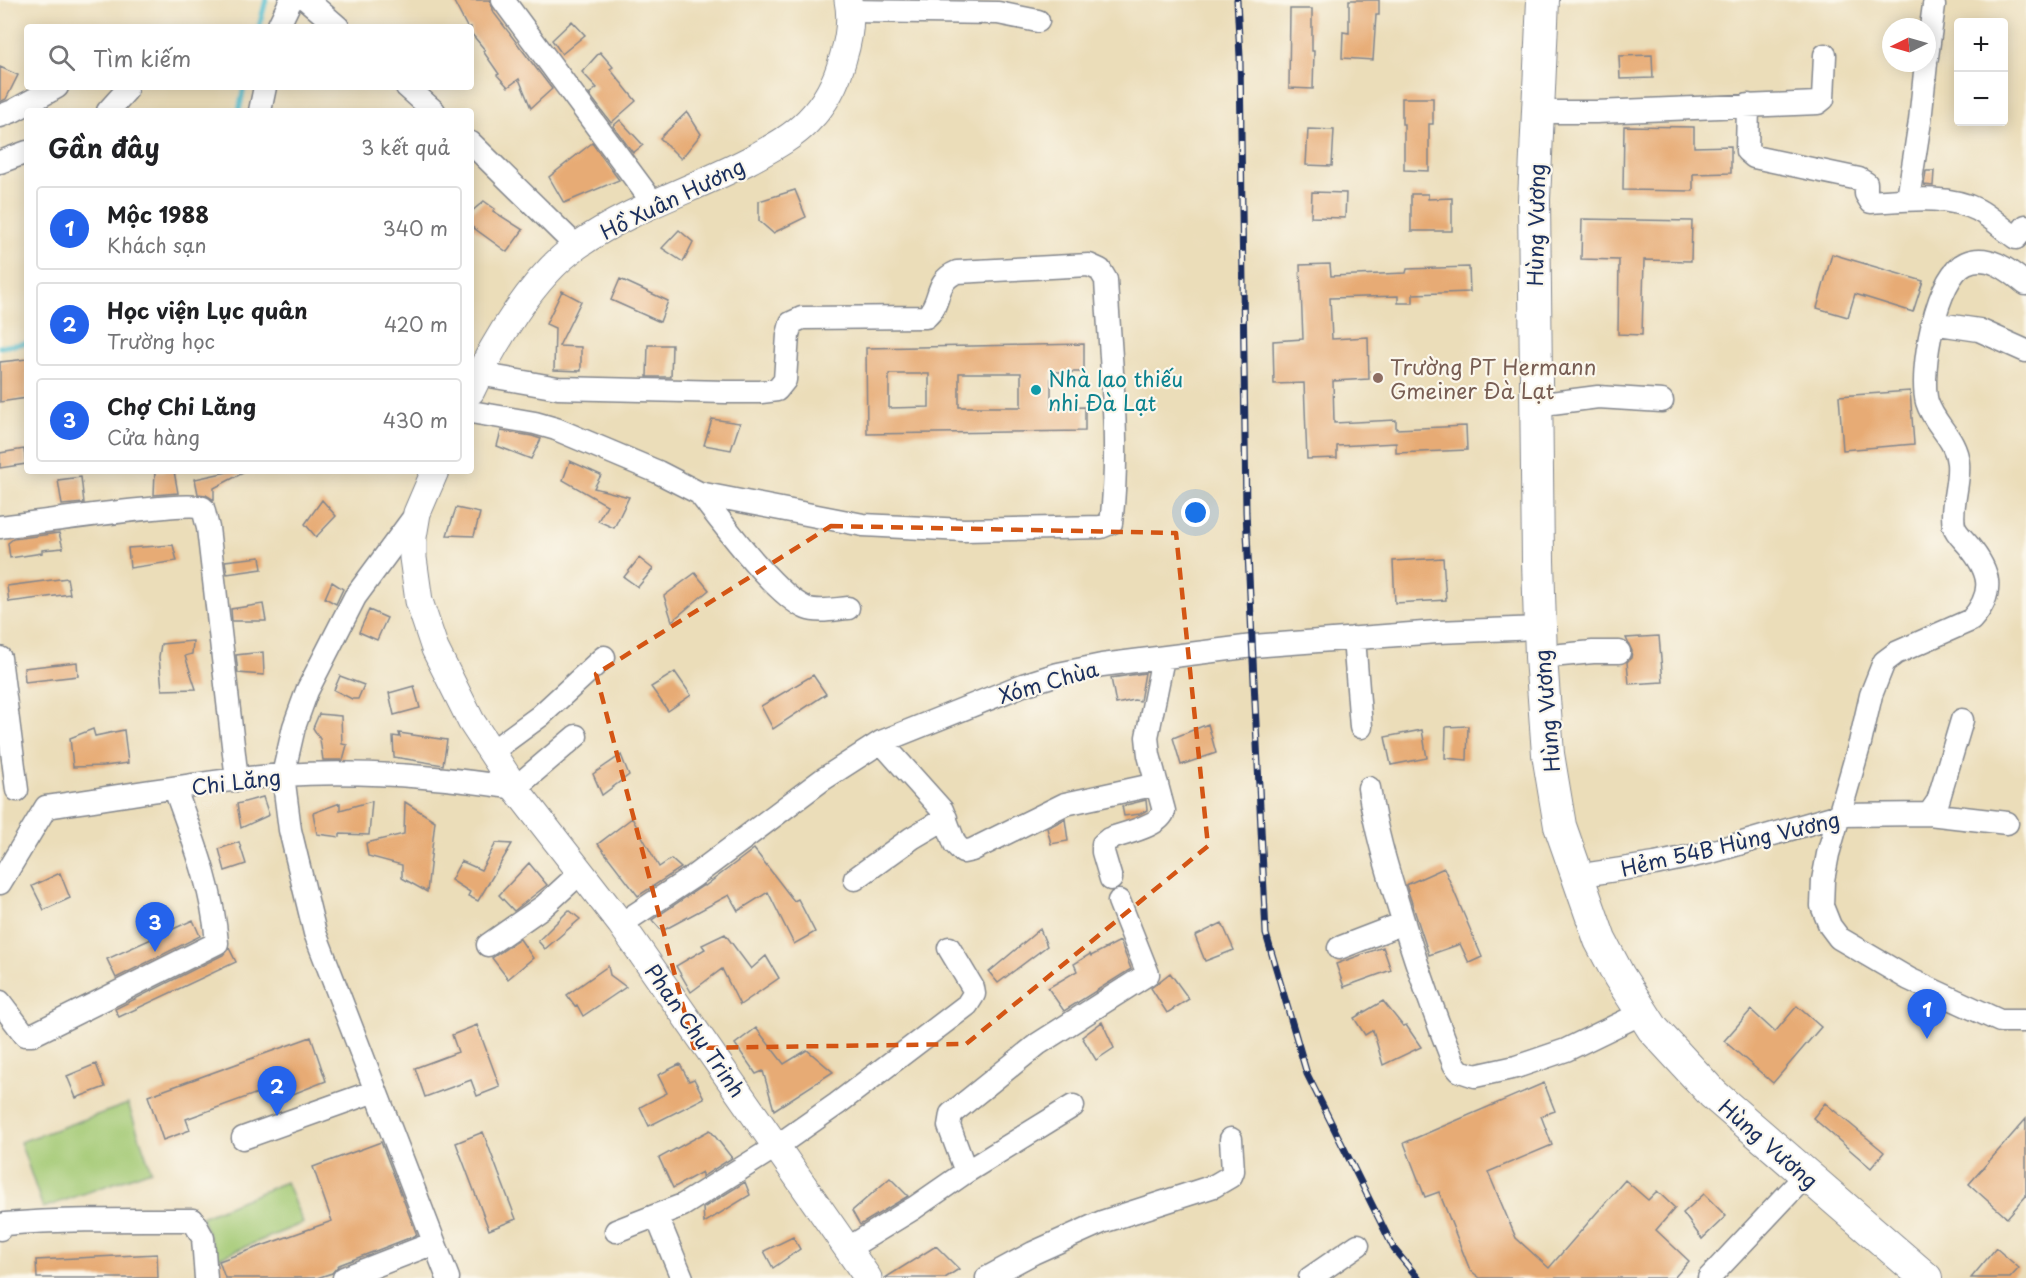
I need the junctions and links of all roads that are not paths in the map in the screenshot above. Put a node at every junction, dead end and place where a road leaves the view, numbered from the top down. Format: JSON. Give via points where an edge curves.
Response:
{"nodes":[{"id":1,"x":291,"y":0,"type":"edge"},
{"id":2,"x":307,"y":0,"type":"edge"},
{"id":3,"x":503,"y":0,"type":"edge"},
{"id":4,"x":1543,"y":0,"type":"edge"},
{"id":5,"x":1934,"y":5,"type":"dead end"},
{"id":6,"x":849,"y":6,"type":"edge"},
{"id":7,"x":1932,"y":18,"type":"edge"},
{"id":8,"x":1038,"y":21,"type":"dead end"},
{"id":9,"x":279,"y":24,"type":"edge"},
{"id":10,"x":335,"y":24,"type":"edge"},
{"id":11,"x":1826,"y":54,"type":"dead end"},
{"id":12,"x":1925,"y":72,"type":"edge"},
{"id":13,"x":52,"y":90,"type":"edge"},
{"id":14,"x":264,"y":90,"type":"edge"},
{"id":15,"x":410,"y":90,"type":"edge"},
{"id":16,"x":126,"y":91,"type":"dead end"},
{"id":17,"x":1748,"y":105,"type":"junction"},
{"id":18,"x":111,"y":108,"type":"edge"},
{"id":19,"x":261,"y":108,"type":"edge"},
{"id":20,"x":430,"y":108,"type":"edge"},
{"id":21,"x":1538,"y":112,"type":"junction"},
{"id":22,"x":0,"y":116,"type":"edge"},
{"id":23,"x":474,"y":147,"type":"edge"},
{"id":24,"x":24,"y":153,"type":"edge"},
{"id":25,"x":0,"y":162,"type":"edge"},
{"id":26,"x":1908,"y":200,"type":"junction"},
{"id":27,"x":654,"y":204,"type":"junction"},
{"id":28,"x":2026,"y":226,"type":"edge"},
{"id":29,"x":576,"y":246,"type":"junction"},
{"id":30,"x":2026,"y":284,"type":"edge"},
{"id":31,"x":1932,"y":323,"type":"junction"},
{"id":32,"x":2026,"y":351,"type":"edge"},
{"id":33,"x":475,"y":383,"type":"edge"},
{"id":34,"x":1662,"y":401,"type":"dead end"},
{"id":35,"x":1536,"y":405,"type":"junction"},
{"id":36,"x":474,"y":413,"type":"edge"},
{"id":37,"x":434,"y":474,"type":"edge"},
{"id":38,"x":699,"y":493,"type":"junction"},
{"id":39,"x":417,"y":513,"type":"junction"},
{"id":40,"x":0,"y":527,"type":"edge"},
{"id":41,"x":848,"y":608,"type":"dead end"},
{"id":42,"x":1354,"y":638,"type":"junction"},
{"id":43,"x":1540,"y":643,"type":"junction"},
{"id":44,"x":1619,"y":652,"type":"dead end"},
{"id":45,"x":604,"y":657,"type":"dead end"},
{"id":46,"x":0,"y":658,"type":"edge"},
{"id":47,"x":1163,"y":658,"type":"junction"},
{"id":48,"x":1962,"y":720,"type":"dead end"},
{"id":49,"x":1361,"y":727,"type":"dead end"},
{"id":50,"x":576,"y":736,"type":"dead end"},
{"id":51,"x":881,"y":742,"type":"junction"},
{"id":52,"x":491,"y":752,"type":"junction"},
{"id":53,"x":283,"y":775,"type":"junction"},
{"id":54,"x":237,"y":780,"type":"junction"},
{"id":55,"x":9,"y":784,"type":"edge"},
{"id":56,"x":1157,"y":784,"type":"junction"},
{"id":57,"x":515,"y":788,"type":"junction"},
{"id":58,"x":1369,"y":788,"type":"dead end"},
{"id":59,"x":175,"y":789,"type":"junction"},
{"id":60,"x":46,"y":807,"type":"junction"},
{"id":61,"x":1929,"y":814,"type":"junction"},
{"id":62,"x":1839,"y":815,"type":"junction"},
{"id":63,"x":946,"y":818,"type":"junction"},
{"id":64,"x":2007,"y":823,"type":"dead end"},
{"id":65,"x":581,"y":872,"type":"junction"},
{"id":66,"x":1576,"y":876,"type":"junction"},
{"id":67,"x":855,"y":879,"type":"dead end"},
{"id":68,"x":1112,"y":879,"type":"dead end"},
{"id":69,"x":0,"y":883,"type":"edge"},
{"id":70,"x":1119,"y":901,"type":"dead end"},
{"id":71,"x":1404,"y":923,"type":"junction"},
{"id":72,"x":621,"y":924,"type":"junction"},
{"id":73,"x":488,"y":945,"type":"dead end"},
{"id":74,"x":949,"y":948,"type":"dead end"},
{"id":75,"x":1339,"y":948,"type":"dead end"},
{"id":76,"x":0,"y":1002,"type":"edge"},
{"id":77,"x":1642,"y":1013,"type":"junction"},
{"id":78,"x":2026,"y":1021,"type":"edge"},
{"id":79,"x":375,"y":1091,"type":"junction"},
{"id":80,"x":1073,"y":1106,"type":"dead end"},
{"id":81,"x":243,"y":1138,"type":"dead end"},
{"id":82,"x":1232,"y":1139,"type":"dead end"},
{"id":83,"x":777,"y":1146,"type":"junction"},
{"id":84,"x":966,"y":1172,"type":"junction"},
{"id":85,"x":1806,"y":1176,"type":"junction"},
{"id":86,"x":657,"y":1217,"type":"junction"},
{"id":87,"x":0,"y":1229,"type":"edge"},
{"id":88,"x":616,"y":1231,"type":"dead end"},
{"id":89,"x":434,"y":1243,"type":"junction"},
{"id":90,"x":1358,"y":1245,"type":"dead end"},
{"id":91,"x":847,"y":1249,"type":"junction"},
{"id":92,"x":206,"y":1278,"type":"edge"},
{"id":93,"x":344,"y":1278,"type":"edge"},
{"id":94,"x":448,"y":1278,"type":"edge"},
{"id":95,"x":682,"y":1278,"type":"edge"},
{"id":96,"x":868,"y":1278,"type":"edge"},
{"id":97,"x":987,"y":1278,"type":"edge"},
{"id":98,"x":1310,"y":1278,"type":"edge"},
{"id":99,"x":1708,"y":1278,"type":"edge"},
{"id":100,"x":1926,"y":1278,"type":"edge"}],
"edges":[{"from":1,"to":9,"type":"street"},
{"from":2,"to":10,"type":"street"},
{"from":3,"to":27,"type":"street"},
{"from":4,"to":21,"type":"highway","name":"Hùng Vương"},
{"from":5,"to":7,"type":"street"},
{"from":6,"to":8,"type":"street","via":[[998,13]]},
{"from":6,"to":27,"type":"main road","name":"Hồ Xuân Hương","via":[[849,39],[841,67],[829,93],[808,122],[771,149]]},
{"from":11,"to":17,"type":"street","via":[[1823,99],[1818,103]]},
{"from":12,"to":26,"type":"street"},
{"from":13,"to":22,"type":"street"},
{"from":14,"to":19,"type":"street"},
{"from":15,"to":20,"type":"street"},
{"from":16,"to":18,"type":"street"},
{"from":17,"to":21,"type":"street"},
{"from":17,"to":26,"type":"street","via":[[1747,151],[1754,157],[1859,178],[1866,183],[1871,201]]},
{"from":21,"to":35,"type":"highway","name":"Hùng Vương","via":[[1534,212]]},
{"from":23,"to":29,"type":"street"},
{"from":24,"to":25,"type":"street"},
{"from":26,"to":28,"type":"street","via":[[1954,202],[1978,210],[2016,238]]},
{"from":27,"to":29,"type":"main road","name":"Hồ Xuân Hương"},
{"from":29,"to":33,"type":"main road","name":"Hồ Xuân Hương","via":[[522,304]]},
{"from":30,"to":31,"type":"street","via":[[1989,260],[1974,259],[1953,273]]},
{"from":31,"to":32,"type":"street","via":[[1979,330]]},
{"from":31,"to":62,"type":"street","via":[[1925,391],[1932,414],[1957,453],[1955,530],[1979,558],[1989,587],[1979,612],[1971,620],[1884,662],[1871,695]]},
{"from":33,"to":38,"type":"street","via":[[726,392],[777,390],[786,380],[791,322],[802,318],[926,317],[947,276],[957,272],[1089,265],[1100,270],[1106,280],[1114,434],[1111,523],[1101,527],[964,530],[863,525]]},
{"from":34,"to":35,"type":"street","via":[[1598,397]]},
{"from":35,"to":43,"type":"highway","name":"Hùng Vương"},
{"from":36,"to":38,"type":"street","via":[[556,429]]},
{"from":37,"to":39,"type":"main road"},
{"from":38,"to":41,"type":"street","via":[[764,573],[793,599],[818,610]]},
{"from":39,"to":52,"type":"main road","via":[[413,558],[419,601],[435,650]]},
{"from":39,"to":53,"type":"street","via":[[355,597],[307,691]]},
{"from":40,"to":54,"type":"street","via":[[155,508],[203,508]]},
{"from":42,"to":43,"type":"street","name":"Xóm Chùa"},
{"from":42,"to":47,"type":"street","name":"Xóm Chùa"},
{"from":42,"to":49,"type":"street"},
{"from":43,"to":44,"type":"street","name":"Xóm Chùa"},
{"from":43,"to":66,"type":"highway","name":"Hùng Vương","via":[[1554,793]]},
{"from":45,"to":52,"type":"street","via":[[540,716]]},
{"from":46,"to":55,"type":"street"},
{"from":47,"to":51,"type":"street","name":"Xóm Chùa","via":[[1102,665],[1031,682]]},
{"from":47,"to":56,"type":"street","via":[[1147,737]]},
{"from":48,"to":61,"type":"street","via":[[1938,801]]},
{"from":50,"to":57,"type":"street"},
{"from":51,"to":63,"type":"street","via":[[931,795]]},
{"from":51,"to":72,"type":"street","name":"Xóm Chùa"},
{"from":52,"to":57,"type":"main road"},
{"from":53,"to":54,"type":"street","name":"Chi Lăng"},
{"from":53,"to":57,"type":"street","name":"Chi Lăng","via":[[370,773]]},
{"from":53,"to":79,"type":"street","via":[[290,830],[315,933]]},
{"from":54,"to":59,"type":"street","name":"Chi Lăng"},
{"from":55,"to":60,"type":"street"},
{"from":56,"to":63,"type":"street","via":[[1065,804],[963,852],[955,844]]},
{"from":56,"to":68,"type":"street","via":[[1164,811],[1159,819],[1103,843]]},
{"from":57,"to":65,"type":"main road","name":"Phan Chu Trinh"},
{"from":58,"to":71,"type":"street","via":[[1380,843]]},
{"from":59,"to":60,"type":"street","name":"Chi Lăng"},
{"from":59,"to":76,"type":"street","via":[[202,862],[217,943],[32,1035],[20,1030]]},
{"from":60,"to":69,"type":"street"},
{"from":61,"to":62,"type":"street","name":"Hẻm 54B Hùng Vương"},
{"from":61,"to":64,"type":"street","name":"Hẻm 54B Hùng Vương"},
{"from":62,"to":66,"type":"street","name":"Hẻm 54B Hùng Vương","via":[[1711,852]]},
{"from":62,"to":78,"type":"street","via":[[1822,880],[1822,906],[1839,938],[1909,979],[2000,1021]]},
{"from":63,"to":67,"type":"street"},
{"from":65,"to":72,"type":"main road","name":"Phan Chu Trinh"},
{"from":65,"to":73,"type":"street","via":[[544,906]]},
{"from":66,"to":77,"type":"highway","name":"Hùng Vương","via":[[1600,940]]},
{"from":70,"to":84,"type":"street","via":[[1149,974],[1038,1044],[951,1114],[949,1126]]},
{"from":71,"to":75,"type":"street"},
{"from":71,"to":77,"type":"street","via":[[1427,998],[1454,1064],[1468,1075],[1542,1059]]},
{"from":72,"to":83,"type":"main road","name":"Phan Chu Trinh"},
{"from":74,"to":83,"type":"street","via":[[973,988],[967,1005]]},
{"from":77,"to":85,"type":"highway","name":"Hùng Vương","via":[[1713,1094]]},
{"from":79,"to":81,"type":"street"},
{"from":79,"to":89,"type":"street"},
{"from":80,"to":84,"type":"street"},
{"from":82,"to":97,"type":"street","via":[[1231,1176],[1102,1222]]},
{"from":83,"to":86,"type":"street"},
{"from":83,"to":91,"type":"main road","name":"Phan Chu Trinh"},
{"from":84,"to":91,"type":"street"},
{"from":85,"to":99,"type":"street"},
{"from":85,"to":100,"type":"highway","name":"Hùng Vương"},
{"from":86,"to":88,"type":"street"},
{"from":86,"to":95,"type":"street"},
{"from":87,"to":92,"type":"street","via":[[5,1224],[29,1222],[193,1220],[203,1238]]},
{"from":89,"to":93,"type":"street"},
{"from":89,"to":94,"type":"street"},
{"from":90,"to":98,"type":"street"},
{"from":91,"to":96,"type":"main road","name":"Phan Chu Trinh"}]}
